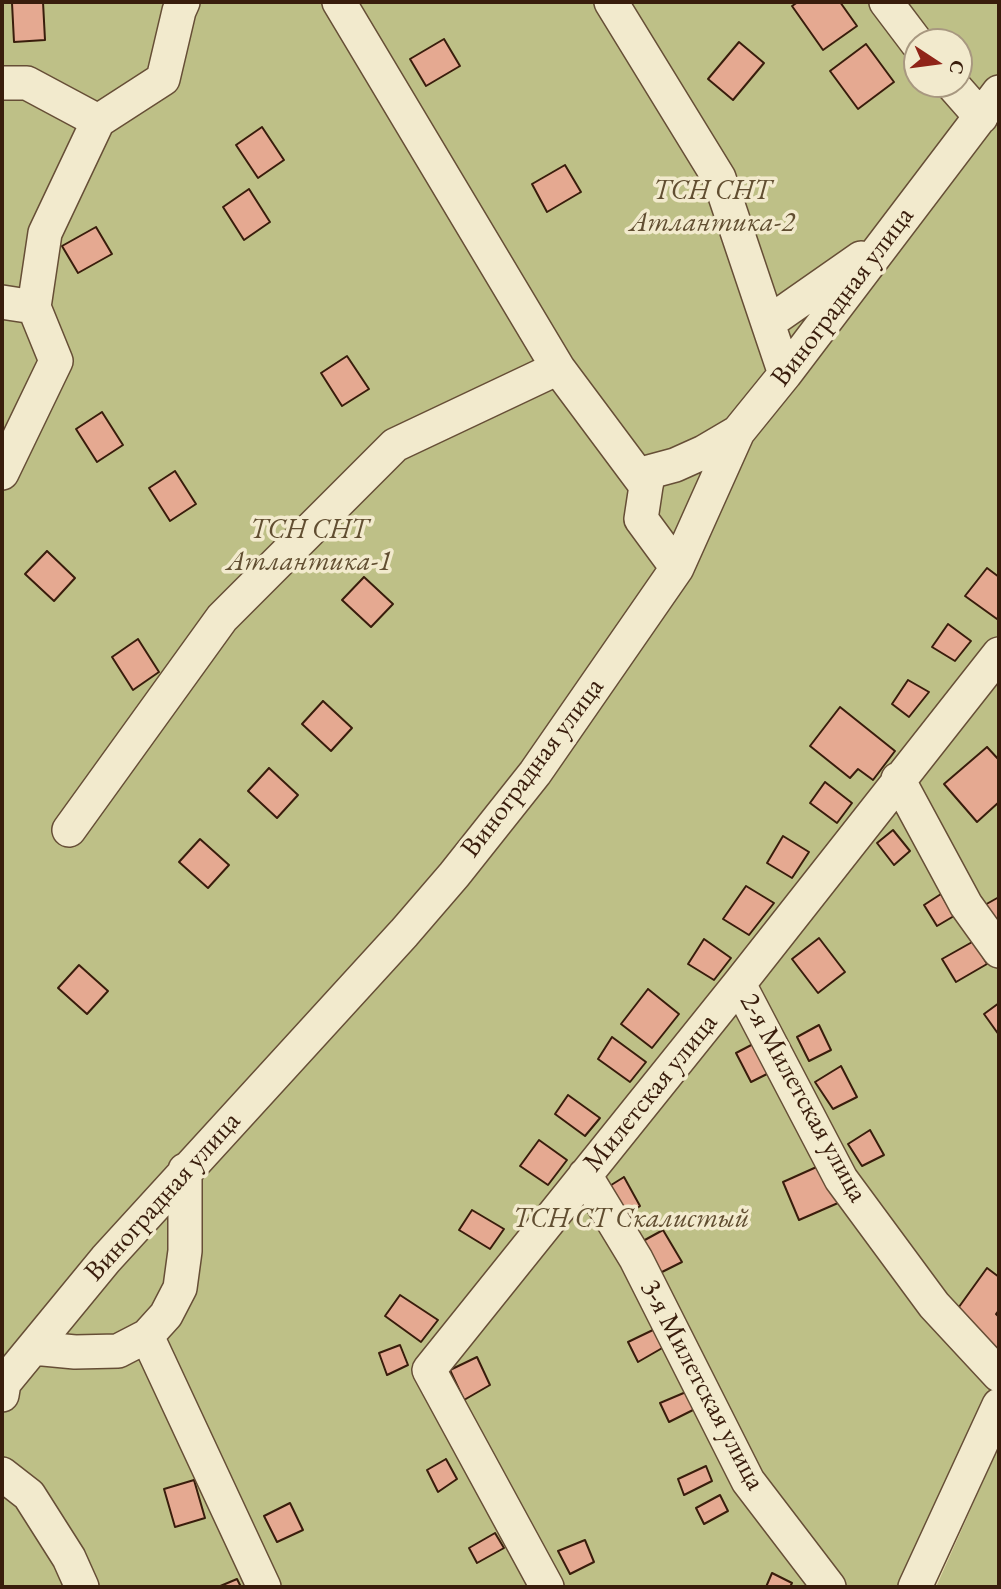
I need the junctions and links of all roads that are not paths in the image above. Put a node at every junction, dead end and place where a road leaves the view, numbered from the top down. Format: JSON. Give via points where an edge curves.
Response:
{"nodes":[{"id":1,"x":183,"y":2,"type":"edge"},
{"id":2,"x":339,"y":2,"type":"edge"},
{"id":3,"x":611,"y":2,"type":"edge"},
{"id":4,"x":886,"y":2,"type":"edge"},
{"id":5,"x":906,"y":28,"type":"edge"},
{"id":6,"x":2,"y":83,"type":"edge"},
{"id":7,"x":973,"y":96,"type":"edge"},
{"id":8,"x":990,"y":105,"type":"edge"},
{"id":9,"x":98,"y":121,"type":"junction"},
{"id":10,"x":883,"y":243,"type":"junction"},
{"id":11,"x":2,"y":302,"type":"edge"},
{"id":12,"x":34,"y":307,"type":"junction"},
{"id":13,"x":768,"y":323,"type":"junction"},
{"id":14,"x":558,"y":368,"type":"junction"},
{"id":15,"x":785,"y":374,"type":"junction"},
{"id":16,"x":738,"y":432,"type":"junction"},
{"id":17,"x":2,"y":473,"type":"edge"},
{"id":18,"x":646,"y":486,"type":"junction"},
{"id":19,"x":677,"y":568,"type":"junction"},
{"id":20,"x":999,"y":654,"type":"edge"},
{"id":21,"x":898,"y":779,"type":"junction"},
{"id":22,"x":69,"y":830,"type":"dead end"},
{"id":23,"x":999,"y":951,"type":"edge"},
{"id":24,"x":739,"y":984,"type":"junction"},
{"id":25,"x":186,"y":1170,"type":"junction"},
{"id":26,"x":585,"y":1175,"type":"junction"},
{"id":27,"x":147,"y":1336,"type":"junction"},
{"id":28,"x":33,"y":1348,"type":"junction"},
{"id":29,"x":999,"y":1375,"type":"edge"},
{"id":30,"x":2,"y":1395,"type":"edge"},
{"id":31,"x":999,"y":1405,"type":"edge"},
{"id":32,"x":2,"y":1474,"type":"edge"},
{"id":33,"x":82,"y":1587,"type":"edge"},
{"id":34,"x":264,"y":1587,"type":"edge"},
{"id":35,"x":547,"y":1587,"type":"edge"},
{"id":36,"x":829,"y":1587,"type":"edge"},
{"id":37,"x":915,"y":1587,"type":"edge"}],
"edges":[{"from":1,"to":9,"type":"lane","via":[[163,79]]},
{"from":2,"to":14,"type":"lane"},
{"from":3,"to":13,"type":"lane","via":[[719,178]]},
{"from":4,"to":5,"type":"lane"},
{"from":6,"to":9,"type":"lane","via":[[27,83]]},
{"from":7,"to":8,"type":"lane"},
{"from":8,"to":10,"type":"lane","name":"Виноградная улица"},
{"from":9,"to":12,"type":"lane","via":[[45,233]]},
{"from":10,"to":13,"type":"lane"},
{"from":10,"to":15,"type":"lane","name":"Виноградная улица"},
{"from":11,"to":12,"type":"lane"},
{"from":12,"to":17,"type":"lane","via":[[56,361]]},
{"from":13,"to":15,"type":"lane"},
{"from":14,"to":18,"type":"lane"},
{"from":14,"to":22,"type":"lane","via":[[395,445],[222,618]]},
{"from":15,"to":16,"type":"lane","name":"Виноградная улица"},
{"from":16,"to":18,"type":"lane","via":[[685,461],[649,472]]},
{"from":16,"to":19,"type":"lane","name":"Виноградная улица"},
{"from":18,"to":19,"type":"lane","via":[[641,519]]},
{"from":19,"to":25,"type":"lane","name":"Виноградная улица","via":[[535,773],[454,875]]},
{"from":20,"to":21,"type":"lane","name":"Милетская улица"},
{"from":21,"to":23,"type":"lane","via":[[966,905]]},
{"from":21,"to":24,"type":"lane","name":"Милетская улица"},
{"from":24,"to":26,"type":"lane","name":"Милетская улица"},
{"from":24,"to":29,"type":"lane","name":"2-я Милетская улица","via":[[841,1179],[934,1305]]},
{"from":25,"to":27,"type":"lane","via":[[180,1288],[166,1315]]},
{"from":25,"to":28,"type":"lane","name":"Виноградная улица"},
{"from":26,"to":35,"type":"lane","name":"Милетская улица","via":[[429,1370]]},
{"from":26,"to":36,"type":"lane","name":"3-я Милетская улица","via":[[636,1259],[748,1481]]},
{"from":27,"to":28,"type":"lane","via":[[118,1351]]},
{"from":27,"to":34,"type":"lane"},
{"from":28,"to":30,"type":"lane","name":"Виноградная улица","via":[[4,1383]]},
{"from":31,"to":37,"type":"lane"},
{"from":32,"to":33,"type":"lane","via":[[29,1495]]}]}
